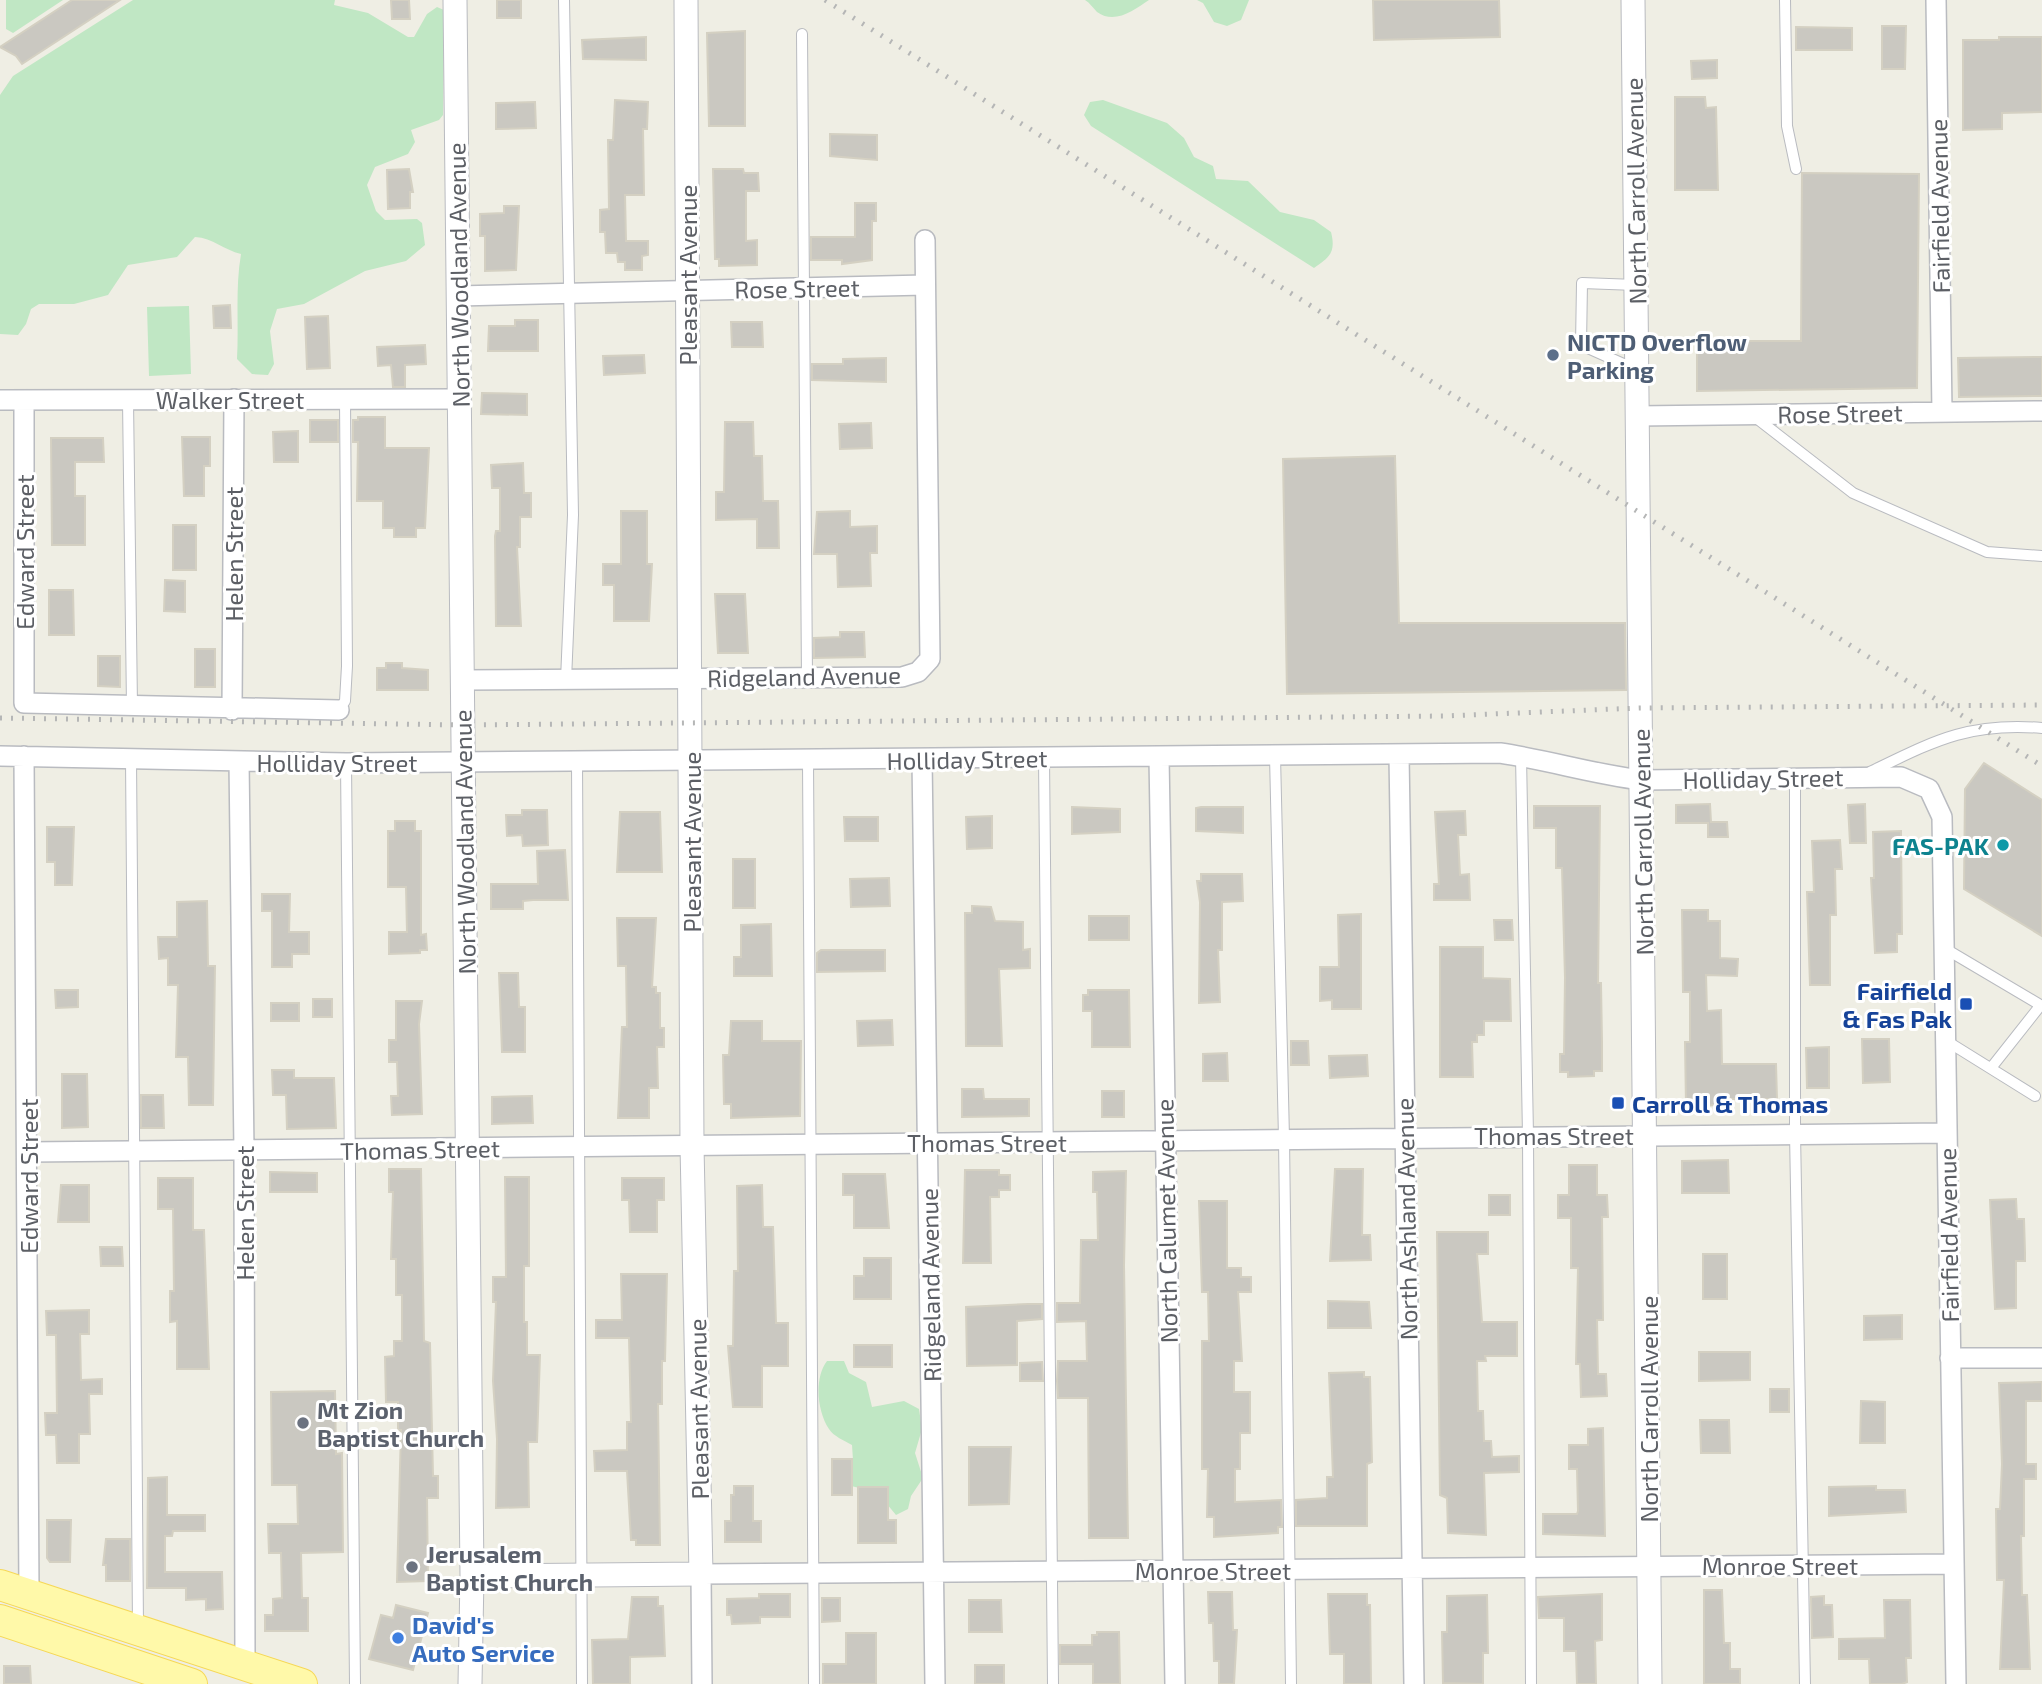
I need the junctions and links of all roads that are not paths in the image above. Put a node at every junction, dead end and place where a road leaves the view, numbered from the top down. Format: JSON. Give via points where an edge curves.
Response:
{"nodes":[{"id":1,"x":455,"y":0,"type":"edge"},
{"id":2,"x":564,"y":0,"type":"edge"},
{"id":3,"x":686,"y":0,"type":"edge"},
{"id":4,"x":1633,"y":0,"type":"edge"},
{"id":5,"x":1785,"y":0,"type":"edge"},
{"id":6,"x":1936,"y":0,"type":"edge"},
{"id":7,"x":802,"y":34,"type":"dead end"},
{"id":8,"x":1796,"y":169,"type":"dead end"},
{"id":9,"x":925,"y":240,"type":"dead end"},
{"id":10,"x":925,"y":285,"type":"junction"},
{"id":11,"x":1636,"y":285,"type":"junction"},
{"id":12,"x":802,"y":287,"type":"junction"},
{"id":13,"x":687,"y":290,"type":"junction"},
{"id":14,"x":571,"y":293,"type":"junction"},
{"id":15,"x":458,"y":296,"type":"junction"},
{"id":16,"x":1637,"y":370,"type":"junction"},
{"id":17,"x":234,"y":399,"type":"junction"},
{"id":18,"x":345,"y":399,"type":"junction"},
{"id":19,"x":459,"y":399,"type":"junction"},
{"id":20,"x":0,"y":400,"type":"edge"},
{"id":21,"x":128,"y":400,"type":"junction"},
{"id":22,"x":24,"y":401,"type":"junction"},
{"id":23,"x":2042,"y":411,"type":"edge"},
{"id":24,"x":1942,"y":412,"type":"junction"},
{"id":25,"x":1752,"y":414,"type":"junction"},
{"id":26,"x":1637,"y":416,"type":"junction"},
{"id":27,"x":2042,"y":556,"type":"edge"},
{"id":28,"x":807,"y":678,"type":"junction"},
{"id":29,"x":691,"y":679,"type":"junction"},
{"id":30,"x":463,"y":680,"type":"junction"},
{"id":31,"x":566,"y":680,"type":"junction"},
{"id":32,"x":132,"y":706,"type":"junction"},
{"id":33,"x":232,"y":710,"type":"junction"},
{"id":34,"x":339,"y":710,"type":"joint"},
{"id":35,"x":2042,"y":728,"type":"edge"},
{"id":36,"x":1399,"y":755,"type":"junction"},
{"id":37,"x":0,"y":756,"type":"edge"},
{"id":38,"x":1275,"y":756,"type":"junction"},
{"id":39,"x":1521,"y":756,"type":"junction"},
{"id":40,"x":24,"y":757,"type":"junction"},
{"id":41,"x":1159,"y":757,"type":"junction"},
{"id":42,"x":1044,"y":758,"type":"junction"},
{"id":43,"x":131,"y":759,"type":"junction"},
{"id":44,"x":922,"y":759,"type":"junction"},
{"id":45,"x":239,"y":761,"type":"junction"},
{"id":46,"x":690,"y":761,"type":"junction"},
{"id":47,"x":808,"y":761,"type":"junction"},
{"id":48,"x":577,"y":762,"type":"junction"},
{"id":49,"x":346,"y":763,"type":"junction"},
{"id":50,"x":463,"y":763,"type":"junction"},
{"id":51,"x":1796,"y":777,"type":"junction"},
{"id":52,"x":1860,"y":777,"type":"junction"},
{"id":53,"x":1641,"y":780,"type":"junction"},
{"id":54,"x":1930,"y":789,"type":"joint"},
{"id":55,"x":1944,"y":948,"type":"junction"},
{"id":56,"x":2041,"y":1006,"type":"edge"},
{"id":57,"x":1945,"y":1040,"type":"junction"},
{"id":58,"x":1991,"y":1068,"type":"junction"},
{"id":59,"x":2035,"y":1096,"type":"dead end"},
{"id":60,"x":1795,"y":1133,"type":"junction"},
{"id":61,"x":1946,"y":1133,"type":"junction"},
{"id":62,"x":1646,"y":1134,"type":"junction"},
{"id":63,"x":1528,"y":1135,"type":"junction"},
{"id":64,"x":1404,"y":1136,"type":"junction"},
{"id":65,"x":1284,"y":1138,"type":"junction"},
{"id":66,"x":1164,"y":1141,"type":"junction"},
{"id":67,"x":1046,"y":1142,"type":"junction"},
{"id":68,"x":928,"y":1143,"type":"junction"},
{"id":69,"x":809,"y":1144,"type":"junction"},
{"id":70,"x":692,"y":1146,"type":"junction"},
{"id":71,"x":578,"y":1147,"type":"junction"},
{"id":72,"x":468,"y":1148,"type":"junction"},
{"id":73,"x":351,"y":1149,"type":"junction"},
{"id":74,"x":135,"y":1151,"type":"junction"},
{"id":75,"x":244,"y":1151,"type":"junction"},
{"id":76,"x":28,"y":1152,"type":"junction"},
{"id":77,"x":1950,"y":1358,"type":"junction"},
{"id":78,"x":2042,"y":1358,"type":"edge"},
{"id":79,"x":1954,"y":1564,"type":"junction"},
{"id":80,"x":1803,"y":1565,"type":"junction"},
{"id":81,"x":1649,"y":1566,"type":"junction"},
{"id":82,"x":1530,"y":1567,"type":"junction"},
{"id":83,"x":1290,"y":1569,"type":"junction"},
{"id":84,"x":1413,"y":1569,"type":"junction"},
{"id":85,"x":1174,"y":1570,"type":"junction"},
{"id":86,"x":935,"y":1571,"type":"junction"},
{"id":87,"x":1054,"y":1571,"type":"junction"},
{"id":88,"x":815,"y":1572,"type":"junction"},
{"id":89,"x":701,"y":1574,"type":"junction"},
{"id":90,"x":583,"y":1575,"type":"junction"},
{"id":91,"x":472,"y":1576,"type":"junction"},
{"id":92,"x":0,"y":1585,"type":"edge"},
{"id":93,"x":29,"y":1595,"type":"junction"},
{"id":94,"x":0,"y":1620,"type":"edge"},
{"id":95,"x":149,"y":1634,"type":"junction"},
{"id":96,"x":245,"y":1665,"type":"junction"},
{"id":97,"x":147,"y":1676,"type":"edge"},
{"id":98,"x":192,"y":1684,"type":"edge"},
{"id":99,"x":302,"y":1684,"type":"edge"},
{"id":100,"x":355,"y":1684,"type":"edge"},
{"id":101,"x":470,"y":1684,"type":"edge"},
{"id":102,"x":582,"y":1684,"type":"edge"},
{"id":103,"x":702,"y":1684,"type":"edge"},
{"id":104,"x":814,"y":1684,"type":"edge"},
{"id":105,"x":935,"y":1684,"type":"edge"},
{"id":106,"x":1053,"y":1684,"type":"edge"},
{"id":107,"x":1175,"y":1684,"type":"edge"},
{"id":108,"x":1291,"y":1684,"type":"edge"},
{"id":109,"x":1414,"y":1684,"type":"edge"},
{"id":110,"x":1531,"y":1684,"type":"edge"},
{"id":111,"x":1650,"y":1684,"type":"edge"},
{"id":112,"x":1805,"y":1684,"type":"edge"},
{"id":113,"x":1956,"y":1684,"type":"edge"}],
"edges":[{"from":1,"to":15,"type":"street","name":"North Woodland Avenue"},
{"from":2,"to":14,"type":"lane"},
{"from":3,"to":13,"type":"street","name":"Pleasant Avenue"},
{"from":4,"to":11,"type":"street","name":"North Carroll Avenue"},
{"from":5,"to":8,"type":"lane","via":[[1787,126]]},
{"from":6,"to":24,"type":"street","name":"Fairfield Avenue"},
{"from":7,"to":12,"type":"lane"},
{"from":9,"to":10,"type":"street","name":"Ridgeland Avenue"},
{"from":10,"to":12,"type":"street","name":"Rose Street"},
{"from":10,"to":28,"type":"street","name":"Ridgeland Avenue","via":[[930,659],[918,672],[902,677]]},
{"from":11,"to":16,"type":"street","name":"North Carroll Avenue"},
{"from":11,"to":16,"type":"lane","via":[[1582,283],[1581,345]]},
{"from":12,"to":13,"type":"street","name":"Rose Street"},
{"from":12,"to":28,"type":"lane"},
{"from":13,"to":14,"type":"street","name":"Rose Street"},
{"from":13,"to":29,"type":"street","name":"Pleasant Avenue"},
{"from":14,"to":15,"type":"street","name":"Rose Street"},
{"from":14,"to":31,"type":"lane","via":[[573,515]]},
{"from":15,"to":19,"type":"street","name":"North Woodland Avenue"},
{"from":16,"to":26,"type":"street","name":"North Carroll Avenue"},
{"from":17,"to":18,"type":"street","name":"Walker Street"},
{"from":17,"to":21,"type":"street","name":"Walker Street"},
{"from":17,"to":33,"type":"street","name":"Helen Street"},
{"from":18,"to":19,"type":"street","name":"Walker Street"},
{"from":18,"to":34,"type":"lane","via":[[347,666],[345,701]]},
{"from":19,"to":30,"type":"street","name":"North Woodland Avenue"},
{"from":20,"to":22,"type":"street","name":"Walker Street"},
{"from":21,"to":22,"type":"street","name":"Walker Street"},
{"from":21,"to":32,"type":"lane"},
{"from":22,"to":32,"type":"street","name":"Edward Street","via":[[24,703]]},
{"from":23,"to":24,"type":"street","name":"Rose Street"},
{"from":24,"to":25,"type":"street","name":"Rose Street"},
{"from":25,"to":26,"type":"street","name":"Rose Street"},
{"from":25,"to":27,"type":"lane","via":[[1853,493],[1987,552]]},
{"from":26,"to":53,"type":"street","name":"North Carroll Avenue"},
{"from":28,"to":29,"type":"street","name":"Ridgeland Avenue"},
{"from":29,"to":31,"type":"street","name":"Ridgeland Avenue"},
{"from":29,"to":46,"type":"street","name":"Pleasant Avenue"},
{"from":30,"to":31,"type":"street","name":"Ridgeland Avenue"},
{"from":30,"to":50,"type":"street","name":"North Woodland Avenue"},
{"from":32,"to":33,"type":"street"},
{"from":33,"to":34,"type":"street"},
{"from":35,"to":52,"type":"lane","via":[[1958,732]]},
{"from":36,"to":38,"type":"street","name":"Holliday Street"},
{"from":36,"to":39,"type":"street","name":"Holliday Street"},
{"from":36,"to":64,"type":"street","name":"North Ashland Avenue"},
{"from":37,"to":40,"type":"street","name":"Holliday Street"},
{"from":38,"to":41,"type":"street","name":"Holliday Street"},
{"from":38,"to":65,"type":"lane"},
{"from":39,"to":53,"type":"street","name":"Holliday Street"},
{"from":39,"to":63,"type":"lane"},
{"from":40,"to":43,"type":"street","name":"Holliday Street"},
{"from":40,"to":76,"type":"street","name":"Edward Street"},
{"from":41,"to":42,"type":"street","name":"Holliday Street"},
{"from":41,"to":66,"type":"street","name":"North Calumet Avenue"},
{"from":42,"to":44,"type":"street","name":"Holliday Street"},
{"from":42,"to":67,"type":"lane"},
{"from":43,"to":45,"type":"street","name":"Holliday Street"},
{"from":43,"to":74,"type":"lane"},
{"from":44,"to":47,"type":"street","name":"Holliday Street"},
{"from":44,"to":68,"type":"street","name":"Ridgeland Avenue"},
{"from":45,"to":49,"type":"street","name":"Holliday Street"},
{"from":45,"to":75,"type":"street","name":"Helen Street"},
{"from":46,"to":47,"type":"street","name":"Holliday Street"},
{"from":46,"to":48,"type":"street","name":"Holliday Street"},
{"from":46,"to":70,"type":"street","name":"Pleasant Avenue"},
{"from":47,"to":69,"type":"lane"},
{"from":48,"to":50,"type":"street","name":"Holliday Street"},
{"from":48,"to":71,"type":"lane"},
{"from":49,"to":50,"type":"street","name":"Holliday Street"},
{"from":49,"to":73,"type":"lane"},
{"from":50,"to":72,"type":"street","name":"North Woodland Avenue"},
{"from":51,"to":52,"type":"street","name":"Holliday Street"},
{"from":51,"to":53,"type":"street","name":"Holliday Street"},
{"from":51,"to":60,"type":"lane"},
{"from":52,"to":54,"type":"street","name":"Holliday Street","via":[[1901,777]]},
{"from":53,"to":62,"type":"street","name":"North Carroll Avenue"},
{"from":54,"to":55,"type":"street","name":"Fairfield Avenue","via":[[1942,817]]},
{"from":55,"to":56,"type":"lane"},
{"from":55,"to":57,"type":"street","name":"Fairfield Avenue"},
{"from":56,"to":58,"type":"lane"},
{"from":57,"to":58,"type":"lane"},
{"from":57,"to":61,"type":"street","name":"Fairfield Avenue"},
{"from":58,"to":59,"type":"lane"},
{"from":60,"to":61,"type":"street","name":"Thomas Street"},
{"from":60,"to":62,"type":"street","name":"Thomas Street"},
{"from":60,"to":80,"type":"lane"},
{"from":61,"to":77,"type":"street","name":"Fairfield Avenue"},
{"from":62,"to":63,"type":"street","name":"Thomas Street"},
{"from":62,"to":81,"type":"street","name":"North Carroll Avenue"},
{"from":63,"to":64,"type":"street","name":"Thomas Street"},
{"from":63,"to":82,"type":"lane"},
{"from":64,"to":65,"type":"street","name":"Thomas Street"},
{"from":64,"to":84,"type":"street","name":"North Ashland Avenue"},
{"from":65,"to":66,"type":"street","name":"Thomas Street"},
{"from":65,"to":83,"type":"lane"},
{"from":66,"to":67,"type":"street","name":"Thomas Street"},
{"from":66,"to":85,"type":"street","name":"North Calumet Avenue"},
{"from":67,"to":68,"type":"street","name":"Thomas Street"},
{"from":67,"to":87,"type":"lane"},
{"from":68,"to":69,"type":"street","name":"Thomas Street"},
{"from":68,"to":86,"type":"street","name":"Ridgeland Avenue"},
{"from":69,"to":70,"type":"street","name":"Thomas Street"},
{"from":69,"to":88,"type":"lane"},
{"from":70,"to":71,"type":"street","name":"Thomas Street"},
{"from":70,"to":89,"type":"street","name":"Pleasant Avenue"},
{"from":71,"to":72,"type":"street","name":"Thomas Street"},
{"from":71,"to":90,"type":"lane"},
{"from":72,"to":73,"type":"street","name":"Thomas Street"},
{"from":72,"to":91,"type":"street","name":"North Woodland Avenue"},
{"from":73,"to":75,"type":"street","name":"Thomas Street"},
{"from":73,"to":100,"type":"lane"},
{"from":74,"to":75,"type":"street","name":"Thomas Street"},
{"from":74,"to":76,"type":"street","name":"Thomas Street"},
{"from":74,"to":95,"type":"lane"},
{"from":75,"to":96,"type":"street","name":"Helen Street"},
{"from":76,"to":93,"type":"street","name":"Edward Street"},
{"from":77,"to":78,"type":"street"},
{"from":77,"to":79,"type":"street","name":"Fairfield Avenue"},
{"from":79,"to":80,"type":"street","name":"Monroe Street"},
{"from":79,"to":113,"type":"street","name":"Fairfield Avenue"},
{"from":80,"to":81,"type":"street","name":"Monroe Street"},
{"from":80,"to":112,"type":"lane"},
{"from":81,"to":82,"type":"street","name":"Monroe Street"},
{"from":81,"to":111,"type":"street","name":"North Carroll Avenue"},
{"from":82,"to":84,"type":"street","name":"Monroe Street"},
{"from":82,"to":110,"type":"lane"},
{"from":83,"to":84,"type":"street","name":"Monroe Street"},
{"from":83,"to":85,"type":"street","name":"Monroe Street"},
{"from":83,"to":108,"type":"lane"},
{"from":84,"to":109,"type":"street","name":"North Ashland Avenue"},
{"from":85,"to":87,"type":"street","name":"Monroe Street"},
{"from":85,"to":107,"type":"street","name":"North Calumet Avenue"},
{"from":86,"to":87,"type":"street","name":"Monroe Street"},
{"from":86,"to":88,"type":"street","name":"Monroe Street"},
{"from":86,"to":105,"type":"street","name":"Ridgeland Avenue"},
{"from":87,"to":106,"type":"lane"},
{"from":88,"to":89,"type":"street","name":"Monroe Street"},
{"from":88,"to":104,"type":"lane"},
{"from":89,"to":90,"type":"street","name":"Monroe Street"},
{"from":89,"to":103,"type":"street","name":"Pleasant Avenue"},
{"from":90,"to":91,"type":"street","name":"Monroe Street"},
{"from":90,"to":102,"type":"lane"},
{"from":91,"to":101,"type":"street","name":"North Woodland Avenue"},
{"from":92,"to":93,"type":"main road"},
{"from":93,"to":95,"type":"main road"},
{"from":94,"to":97,"type":"main road"},
{"from":95,"to":96,"type":"main road"},
{"from":95,"to":97,"type":"street"},
{"from":96,"to":99,"type":"main road"},
{"from":97,"to":98,"type":"main road"}]}
